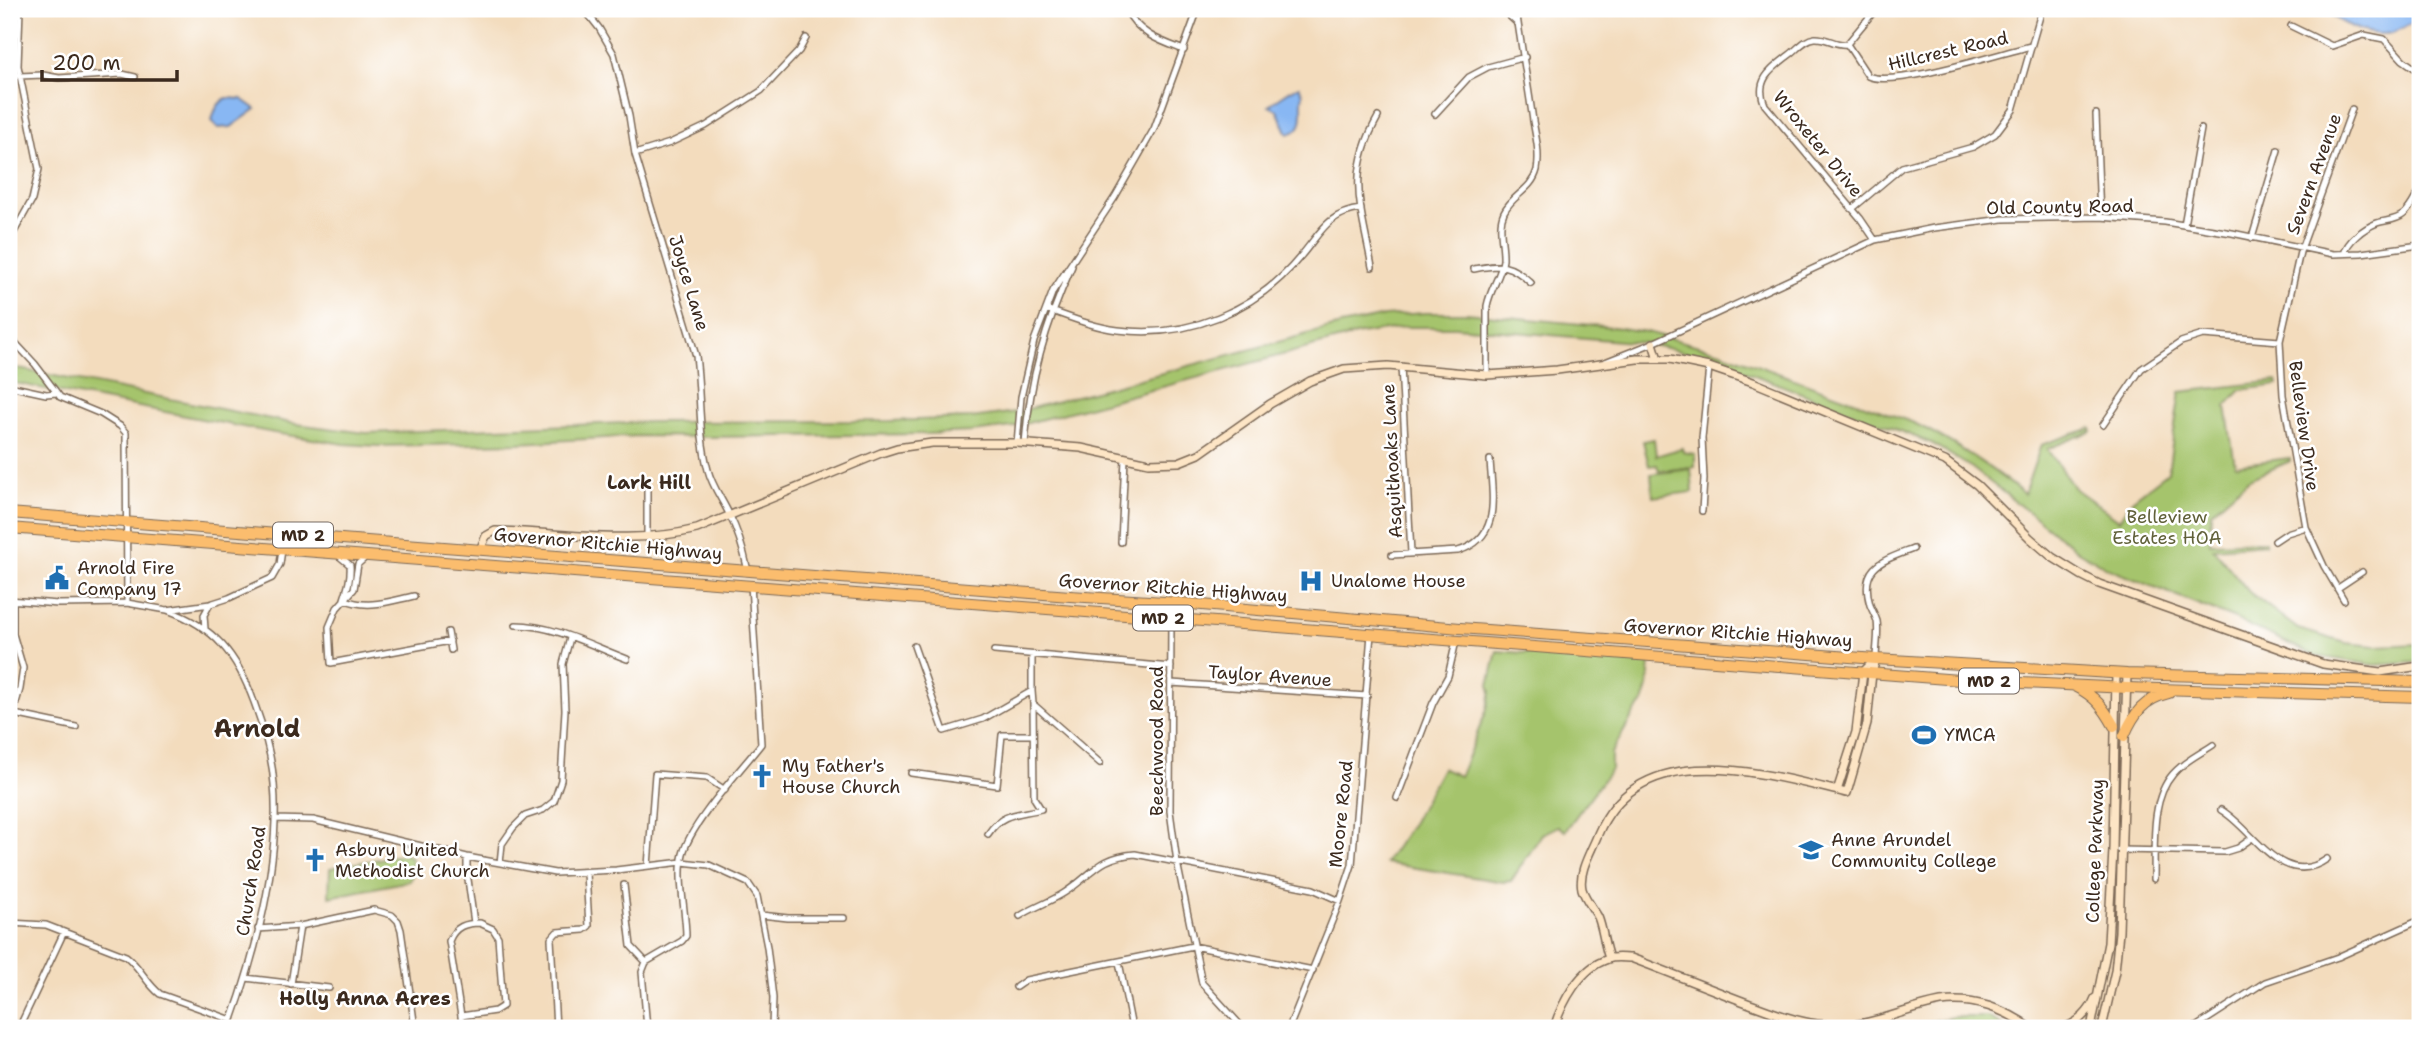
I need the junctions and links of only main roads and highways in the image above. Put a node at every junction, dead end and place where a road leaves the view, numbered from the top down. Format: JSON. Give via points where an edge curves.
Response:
{"nodes":[{"id":1,"x":9,"y":513,"type":"edge"},
{"id":2,"x":9,"y":528,"type":"edge"},
{"id":3,"x":480,"y":550,"type":"junction"},
{"id":4,"x":463,"y":563,"type":"junction"},
{"id":5,"x":748,"y":571,"type":"junction"},
{"id":6,"x":791,"y":574,"type":"junction"},
{"id":7,"x":721,"y":583,"type":"junction"},
{"id":8,"x":751,"y":585,"type":"junction"},
{"id":9,"x":1070,"y":596,"type":"junction"},
{"id":10,"x":1066,"y":610,"type":"junction"},
{"id":11,"x":1428,"y":625,"type":"junction"},
{"id":12,"x":1427,"y":638,"type":"junction"},
{"id":13,"x":2420,"y":668,"type":"edge"},
{"id":14,"x":2351,"y":669,"type":"road end"},
{"id":15,"x":2342,"y":680,"type":"junction"},
{"id":16,"x":2418,"y":682,"type":"edge"},
{"id":17,"x":2073,"y":685,"type":"junction"},
{"id":18,"x":2186,"y":690,"type":"junction"},
{"id":19,"x":2333,"y":695,"type":"junction"},
{"id":20,"x":2420,"y":697,"type":"edge"},
{"id":21,"x":2114,"y":726,"type":"road end"},
{"id":22,"x":2124,"y":736,"type":"road end"}],
"edges":[{"from":1,"to":3,"type":"highway","name":"Governor Ritchie Highway","number":"MD 2"},
{"from":2,"to":4,"type":"highway","name":"Governor Ritchie Highway","number":"MD 2"},
{"from":3,"to":4,"type":"highway","via":[[474,559]]},
{"from":3,"to":5,"type":"highway","name":"Governor Ritchie Highway","number":"MD 2"},
{"from":4,"to":7,"type":"highway","name":"Governor Ritchie Highway","number":"MD 2"},
{"from":5,"to":6,"type":"highway","name":"Governor Ritchie Highway","number":"MD 2"},
{"from":5,"to":7,"type":"highway","via":[[743,580]]},
{"from":6,"to":8,"type":"highway","via":[[755,576]]},
{"from":6,"to":9,"type":"highway","name":"Governor Ritchie Highway","number":"MD 2"},
{"from":7,"to":8,"type":"highway","name":"Governor Ritchie Highway","number":"MD 2"},
{"from":8,"to":10,"type":"highway","name":"Governor Ritchie Highway","number":"MD 2"},
{"from":9,"to":10,"type":"highway"},
{"from":9,"to":11,"type":"highway","name":"Governor Ritchie Highway","number":"MD 2"},
{"from":10,"to":12,"type":"highway","name":"Governor Ritchie Highway","number":"MD 2"},
{"from":11,"to":12,"type":"highway"},
{"from":11,"to":15,"type":"highway","name":"Governor Ritchie Highway","number":"MD 2","via":[[1876,659],[2127,674]]},
{"from":12,"to":17,"type":"highway","name":"Governor Ritchie Highway","number":"MD 2"},
{"from":13,"to":16,"type":"highway"},
{"from":14,"to":15,"type":"highway"},
{"from":15,"to":16,"type":"highway","name":"Governor Ritchie Highway","number":"MD 2"},
{"from":16,"to":19,"type":"highway","via":[[2406,692],[2355,690]]},
{"from":17,"to":18,"type":"highway","name":"Governor Ritchie Highway","number":"MD 2"},
{"from":17,"to":21,"type":"highway","via":[[2101,704]]},
{"from":18,"to":19,"type":"highway","name":"Governor Ritchie Highway","number":"MD 2"},
{"from":18,"to":22,"type":"highway","via":[[2146,702],[2134,713]]},
{"from":19,"to":20,"type":"highway","name":"Governor Ritchie Highway","number":"MD 2"}]}
